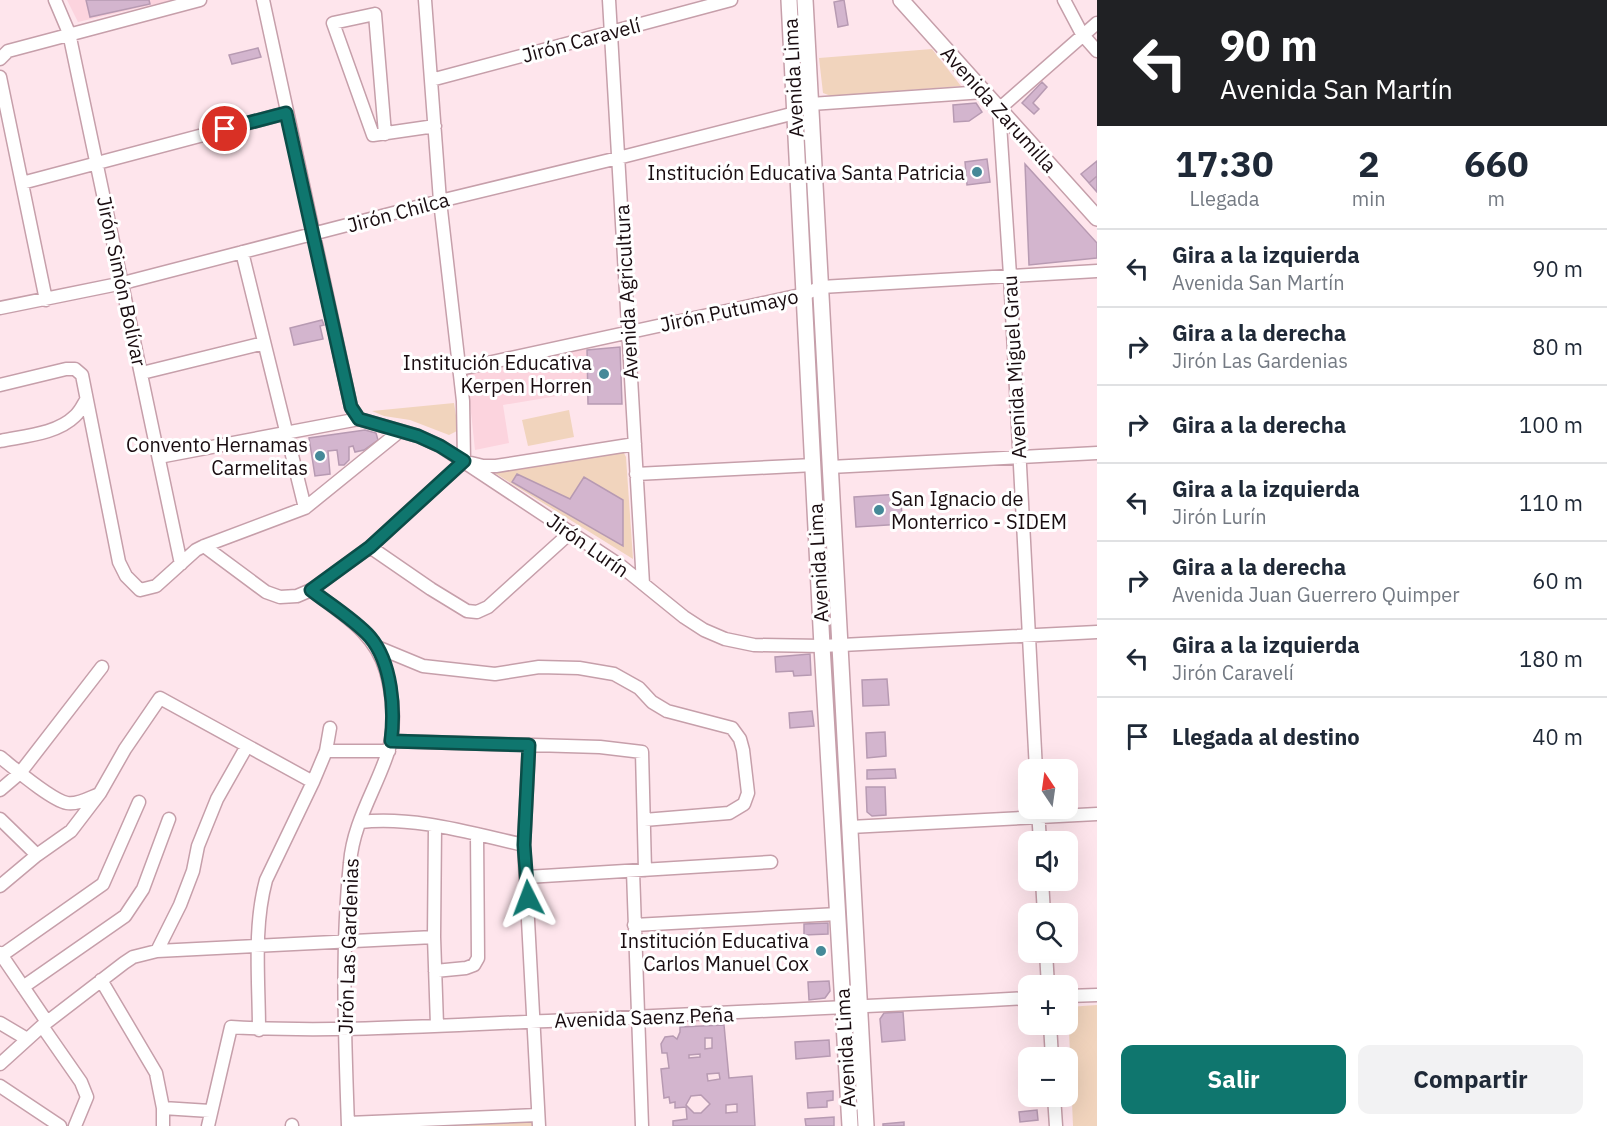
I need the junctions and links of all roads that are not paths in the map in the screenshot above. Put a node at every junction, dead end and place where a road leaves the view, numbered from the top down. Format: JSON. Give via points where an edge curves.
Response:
{"nodes":[{"id":1,"x":55,"y":0,"type":"edge"},
{"id":2,"x":200,"y":0,"type":"edge"},
{"id":3,"x":263,"y":0,"type":"edge"},
{"id":4,"x":425,"y":0,"type":"edge"},
{"id":5,"x":609,"y":0,"type":"edge"},
{"id":6,"x":731,"y":0,"type":"edge"},
{"id":7,"x":789,"y":0,"type":"edge"},
{"id":8,"x":805,"y":0,"type":"edge"},
{"id":9,"x":901,"y":0,"type":"edge"},
{"id":10,"x":1064,"y":0,"type":"edge"},
{"id":11,"x":1097,"y":23,"type":"edge"},
{"id":12,"x":610,"y":32,"type":"junction"},
{"id":13,"x":69,"y":33,"type":"junction"},
{"id":14,"x":1082,"y":34,"type":"junction"},
{"id":15,"x":1097,"y":51,"type":"edge"},
{"id":16,"x":0,"y":58,"type":"edge"},
{"id":17,"x":0,"y":77,"type":"edge"},
{"id":18,"x":431,"y":80,"type":"junction"},
{"id":19,"x":984,"y":92,"type":"junction"},
{"id":20,"x":811,"y":104,"type":"junction"},
{"id":21,"x":999,"y":108,"type":"junction"},
{"id":22,"x":286,"y":113,"type":"junction"},
{"id":23,"x":795,"y":113,"type":"junction"},
{"id":24,"x":435,"y":126,"type":"junction"},
{"id":25,"x":385,"y":134,"type":"junction"},
{"id":26,"x":618,"y":158,"type":"junction"},
{"id":27,"x":97,"y":164,"type":"junction"},
{"id":28,"x":22,"y":183,"type":"junction"},
{"id":29,"x":440,"y":201,"type":"junction"},
{"id":30,"x":1097,"y":218,"type":"edge"},
{"id":31,"x":313,"y":235,"type":"junction"},
{"id":32,"x":242,"y":252,"type":"junction"},
{"id":33,"x":1097,"y":271,"type":"edge"},
{"id":34,"x":1010,"y":275,"type":"junction"},
{"id":35,"x":123,"y":284,"type":"junction"},
{"id":36,"x":821,"y":287,"type":"junction"},
{"id":37,"x":805,"y":294,"type":"junction"},
{"id":38,"x":46,"y":300,"type":"junction"},
{"id":39,"x":0,"y":308,"type":"edge"},
{"id":40,"x":628,"y":332,"type":"junction"},
{"id":41,"x":264,"y":342,"type":"junction"},
{"id":42,"x":460,"y":369,"type":"junction"},
{"id":43,"x":142,"y":373,"type":"junction"},
{"id":44,"x":0,"y":385,"type":"edge"},
{"id":45,"x":86,"y":400,"type":"junction"},
{"id":46,"x":359,"y":419,"type":"junction"},
{"id":47,"x":400,"y":430,"type":"junction"},
{"id":48,"x":287,"y":433,"type":"junction"},
{"id":49,"x":0,"y":441,"type":"edge"},
{"id":50,"x":635,"y":444,"type":"junction"},
{"id":51,"x":1097,"y":453,"type":"edge"},
{"id":52,"x":159,"y":457,"type":"junction"},
{"id":53,"x":1018,"y":457,"type":"junction"},
{"id":54,"x":464,"y":461,"type":"junction"},
{"id":55,"x":814,"y":465,"type":"junction"},
{"id":56,"x":830,"y":467,"type":"junction"},
{"id":57,"x":636,"y":474,"type":"junction"},
{"id":58,"x":305,"y":508,"type":"junction"},
{"id":59,"x":571,"y":532,"type":"junction"},
{"id":60,"x":204,"y":546,"type":"junction"},
{"id":61,"x":370,"y":547,"type":"junction"},
{"id":62,"x":181,"y":564,"type":"junction"},
{"id":63,"x":643,"y":584,"type":"junction"},
{"id":64,"x":311,"y":590,"type":"junction"},
{"id":65,"x":1097,"y":632,"type":"edge"},
{"id":66,"x":1028,"y":635,"type":"junction"},
{"id":67,"x":839,"y":645,"type":"junction"},
{"id":68,"x":822,"y":646,"type":"junction"},
{"id":69,"x":377,"y":647,"type":"junction"},
{"id":70,"x":102,"y":667,"type":"dead end"},
{"id":71,"x":330,"y":728,"type":"dead end"},
{"id":72,"x":529,"y":745,"type":"junction"},
{"id":73,"x":247,"y":746,"type":"junction"},
{"id":74,"x":390,"y":746,"type":"junction"},
{"id":75,"x":326,"y":751,"type":"junction"},
{"id":76,"x":0,"y":757,"type":"edge"},
{"id":77,"x":1035,"y":759,"type":"edge"},
{"id":78,"x":20,"y":773,"type":"junction"},
{"id":79,"x":313,"y":782,"type":"junction"},
{"id":80,"x":0,"y":790,"type":"edge"},
{"id":81,"x":100,"y":793,"type":"junction"},
{"id":82,"x":139,"y":802,"type":"dead end"},
{"id":83,"x":1078,"y":813,"type":"edge"},
{"id":84,"x":1018,"y":814,"type":"edge"},
{"id":85,"x":1097,"y":814,"type":"edge"},
{"id":86,"x":0,"y":819,"type":"edge"},
{"id":87,"x":170,"y":819,"type":"dead end"},
{"id":88,"x":644,"y":820,"type":"junction"},
{"id":89,"x":360,"y":822,"type":"junction"},
{"id":90,"x":435,"y":826,"type":"junction"},
{"id":91,"x":850,"y":827,"type":"junction"},
{"id":92,"x":477,"y":834,"type":"junction"},
{"id":93,"x":524,"y":845,"type":"junction"},
{"id":94,"x":37,"y":855,"type":"junction"},
{"id":95,"x":771,"y":862,"type":"dead end"},
{"id":96,"x":639,"y":870,"type":"junction"},
{"id":97,"x":527,"y":877,"type":"junction"},
{"id":98,"x":0,"y":886,"type":"edge"},
{"id":99,"x":838,"y":914,"type":"junction"},
{"id":100,"x":634,"y":925,"type":"junction"},
{"id":101,"x":434,"y":937,"type":"junction"},
{"id":102,"x":345,"y":942,"type":"junction"},
{"id":103,"x":259,"y":946,"type":"junction"},
{"id":104,"x":157,"y":951,"type":"junction"},
{"id":105,"x":1,"y":954,"type":"edge"},
{"id":106,"x":435,"y":971,"type":"junction"},
{"id":107,"x":101,"y":980,"type":"junction"},
{"id":108,"x":23,"y":987,"type":"junction"},
{"id":109,"x":1097,"y":995,"type":"edge"},
{"id":110,"x":1078,"y":996,"type":"edge"},
{"id":111,"x":1018,"y":999,"type":"edge"},
{"id":112,"x":859,"y":1007,"type":"junction"},
{"id":113,"x":843,"y":1008,"type":"junction"},
{"id":114,"x":638,"y":1017,"type":"junction"},
{"id":115,"x":534,"y":1021,"type":"junction"},
{"id":116,"x":0,"y":1023,"type":"edge"},
{"id":117,"x":44,"y":1024,"type":"junction"},
{"id":118,"x":437,"y":1025,"type":"junction"},
{"id":119,"x":345,"y":1029,"type":"junction"},
{"id":120,"x":259,"y":1030,"type":"junction"},
{"id":121,"x":27,"y":1039,"type":"junction"},
{"id":122,"x":0,"y":1064,"type":"edge"},
{"id":123,"x":0,"y":1086,"type":"edge"},
{"id":124,"x":1055,"y":1107,"type":"edge"},
{"id":125,"x":163,"y":1108,"type":"junction"},
{"id":126,"x":210,"y":1111,"type":"junction"},
{"id":127,"x":539,"y":1120,"type":"edge"},
{"id":128,"x":348,"y":1124,"type":"edge"},
{"id":129,"x":60,"y":1126,"type":"edge"},
{"id":130,"x":75,"y":1126,"type":"edge"},
{"id":131,"x":163,"y":1126,"type":"edge"},
{"id":132,"x":207,"y":1126,"type":"edge"},
{"id":133,"x":642,"y":1126,"type":"edge"},
{"id":134,"x":850,"y":1126,"type":"edge"},
{"id":135,"x":866,"y":1126,"type":"edge"},
{"id":136,"x":1056,"y":1126,"type":"edge"}],
"edges":[{"from":1,"to":13,"type":"street","name":"Jirón Simón Bolívar"},
{"from":2,"to":13,"type":"street"},
{"from":3,"to":22,"type":"street"},
{"from":4,"to":18,"type":"street"},
{"from":5,"to":12,"type":"street","name":"Avenida Agricultura"},
{"from":6,"to":12,"type":"street","name":"Jirón Caravelí"},
{"from":7,"to":23,"type":"main road","name":"Avenida Lima"},
{"from":8,"to":20,"type":"main road","name":"Avenida Lima"},
{"from":9,"to":19,"type":"main road","name":"Avenida Zarumilla"},
{"from":10,"to":14,"type":"street"},
{"from":11,"to":14,"type":"street"},
{"from":12,"to":18,"type":"street","name":"Jirón Caravelí"},
{"from":12,"to":26,"type":"street","name":"Avenida Agricultura"},
{"from":13,"to":16,"type":"street","via":[[8,51]]},
{"from":13,"to":27,"type":"street","name":"Jirón Simón Bolívar"},
{"from":14,"to":15,"type":"street"},
{"from":14,"to":21,"type":"street"},
{"from":17,"to":28,"type":"street"},
{"from":18,"to":24,"type":"street"},
{"from":19,"to":20,"type":"street"},
{"from":19,"to":21,"type":"main road","name":"Avenida Zarumilla"},
{"from":20,"to":36,"type":"main road","name":"Avenida Lima"},
{"from":21,"to":30,"type":"main road","name":"Avenida Zarumilla"},
{"from":21,"to":34,"type":"street","name":"Avenida Miguel Grau"},
{"from":22,"to":27,"type":"street"},
{"from":22,"to":31,"type":"street"},
{"from":23,"to":26,"type":"street","name":"Jirón Chilca"},
{"from":23,"to":37,"type":"main road","name":"Avenida Lima"},
{"from":24,"to":25,"type":"street"},
{"from":24,"to":29,"type":"street"},
{"from":25,"to":25,"type":"street","via":[[375,14],[333,23],[373,135]]},
{"from":26,"to":29,"type":"street","name":"Jirón Chilca"},
{"from":26,"to":40,"type":"street","name":"Avenida Agricultura"},
{"from":27,"to":28,"type":"street"},
{"from":27,"to":35,"type":"street","name":"Jirón Simón Bolívar"},
{"from":28,"to":38,"type":"street"},
{"from":29,"to":31,"type":"street","name":"Jirón Chilca"},
{"from":29,"to":42,"type":"street"},
{"from":31,"to":32,"type":"street","name":"Jirón Chilca"},
{"from":31,"to":46,"type":"street","via":[[351,407]]},
{"from":32,"to":35,"type":"street","name":"Jirón Chilca"},
{"from":32,"to":41,"type":"street"},
{"from":33,"to":34,"type":"street","name":"Jirón Putumayo"},
{"from":34,"to":36,"type":"street","name":"Jirón Putumayo"},
{"from":34,"to":53,"type":"street","name":"Avenida Miguel Grau"},
{"from":35,"to":38,"type":"street","name":"Jirón Chilca"},
{"from":35,"to":43,"type":"street","name":"Jirón Simón Bolívar"},
{"from":36,"to":37,"type":"street","name":"Jirón Putumayo"},
{"from":36,"to":56,"type":"main road","name":"Avenida Lima"},
{"from":37,"to":40,"type":"street","name":"Jirón Putumayo"},
{"from":37,"to":55,"type":"main road","name":"Avenida Lima"},
{"from":38,"to":39,"type":"street","name":"Jirón Chilca"},
{"from":40,"to":42,"type":"street","name":"Jirón Putumayo"},
{"from":40,"to":50,"type":"street","name":"Avenida Agricultura"},
{"from":41,"to":43,"type":"street"},
{"from":41,"to":48,"type":"street"},
{"from":42,"to":54,"type":"street"},
{"from":43,"to":52,"type":"street","name":"Jirón Simón Bolívar"},
{"from":44,"to":45,"type":"street","via":[[75,369],[82,375]]},
{"from":45,"to":49,"type":"street","via":[[75,416],[62,424]]},
{"from":45,"to":62,"type":"street","via":[[119,562],[126,576],[140,590],[156,586]]},
{"from":46,"to":47,"type":"street","name":"Jirón Lurín"},
{"from":46,"to":48,"type":"street"},
{"from":47,"to":54,"type":"street","name":"Jirón Lurín","via":[[440,446]]},
{"from":47,"to":58,"type":"street"},
{"from":48,"to":52,"type":"street"},
{"from":48,"to":58,"type":"street"},
{"from":50,"to":54,"type":"street","via":[[496,466]]},
{"from":50,"to":57,"type":"street","name":"Avenida Agricultura"},
{"from":51,"to":53,"type":"street"},
{"from":52,"to":62,"type":"street","name":"Jirón Simón Bolívar"},
{"from":53,"to":56,"type":"street"},
{"from":53,"to":66,"type":"street","name":"Avenida Miguel Grau"},
{"from":54,"to":59,"type":"street","name":"Jirón Lurín"},
{"from":54,"to":61,"type":"street"},
{"from":55,"to":57,"type":"street"},
{"from":55,"to":68,"type":"main road","name":"Avenida Lima"},
{"from":56,"to":67,"type":"main road","name":"Avenida Lima"},
{"from":57,"to":63,"type":"street","name":"Avenida Agricultura"},
{"from":58,"to":60,"type":"street"},
{"from":59,"to":61,"type":"street","via":[[488,607],[477,612],[467,611]]},
{"from":59,"to":63,"type":"street","name":"Jirón Lurín"},
{"from":60,"to":62,"type":"street"},
{"from":60,"to":64,"type":"street","via":[[266,592],[280,597]]},
{"from":61,"to":64,"type":"street"},
{"from":63,"to":68,"type":"street","name":"Jirón Lurín","via":[[684,617],[725,639],[754,645]]},
{"from":64,"to":69,"type":"street","name":"Jirón Las Gardenias","via":[[369,636]]},
{"from":65,"to":66,"type":"street","name":"Jirón Lurín"},
{"from":66,"to":67,"type":"street","name":"Jirón Lurín"},
{"from":66,"to":77,"type":"street","name":"Avenida Miguel Grau"},
{"from":67,"to":68,"type":"street","name":"Jirón Lurín"},
{"from":67,"to":91,"type":"main road","name":"Avenida Lima"},
{"from":68,"to":99,"type":"main road","name":"Avenida Lima"},
{"from":69,"to":74,"type":"street","name":"Jirón Las Gardenias","via":[[387,672],[392,707]]},
{"from":69,"to":88,"type":"street","via":[[423,666],[495,674],[539,667],[614,674],[667,711],[732,728],[743,750],[748,793],[744,804],[729,813]]},
{"from":70,"to":78,"type":"street"},
{"from":71,"to":75,"type":"street"},
{"from":72,"to":74,"type":"street"},
{"from":72,"to":88,"type":"street","via":[[642,752]]},
{"from":72,"to":93,"type":"street"},
{"from":73,"to":79,"type":"street"},
{"from":73,"to":81,"type":"street","via":[[160,698]]},
{"from":73,"to":104,"type":"street","via":[[217,799],[180,905]]},
{"from":74,"to":75,"type":"street"},
{"from":74,"to":89,"type":"street","name":"Jirón Las Gardenias"},
{"from":75,"to":79,"type":"street"},
{"from":76,"to":78,"type":"street"},
{"from":78,"to":80,"type":"street"},
{"from":78,"to":81,"type":"street","via":[[66,803],[75,804]]},
{"from":79,"to":103,"type":"street","via":[[266,880]]},
{"from":81,"to":94,"type":"street","via":[[71,831]]},
{"from":82,"to":105,"type":"street","via":[[103,884]]},
{"from":83,"to":85,"type":"street"},
{"from":84,"to":91,"type":"street"},
{"from":86,"to":94,"type":"street"},
{"from":87,"to":108,"type":"street","via":[[143,889],[125,916]]},
{"from":88,"to":96,"type":"street"},
{"from":89,"to":90,"type":"street","via":[[407,820]]},
{"from":89,"to":102,"type":"street","name":"Jirón Las Gardenias","via":[[352,844]]},
{"from":90,"to":92,"type":"street"},
{"from":90,"to":101,"type":"street"},
{"from":91,"to":112,"type":"main road","name":"Avenida Lima"},
{"from":92,"to":93,"type":"street"},
{"from":92,"to":106,"type":"street","via":[[478,958],[466,968]]},
{"from":93,"to":97,"type":"street"},
{"from":94,"to":98,"type":"street"},
{"from":95,"to":96,"type":"street"},
{"from":96,"to":97,"type":"street"},
{"from":96,"to":100,"type":"street"},
{"from":97,"to":115,"type":"street"},
{"from":99,"to":100,"type":"street"},
{"from":99,"to":113,"type":"main road","name":"Avenida Lima"},
{"from":100,"to":114,"type":"street"},
{"from":101,"to":102,"type":"street"},
{"from":101,"to":106,"type":"street"},
{"from":102,"to":103,"type":"street"},
{"from":102,"to":119,"type":"street","name":"Jirón Las Gardenias"},
{"from":103,"to":104,"type":"street"},
{"from":103,"to":120,"type":"street"},
{"from":104,"to":107,"type":"street","via":[[133,957]]},
{"from":105,"to":108,"type":"street"},
{"from":106,"to":118,"type":"street"},
{"from":107,"to":117,"type":"street"},
{"from":107,"to":125,"type":"street","via":[[156,1073]]},
{"from":108,"to":117,"type":"street"},
{"from":109,"to":110,"type":"street"},
{"from":111,"to":112,"type":"street","name":"Avenida Saenz Peña"},
{"from":112,"to":113,"type":"street","name":"Avenida Saenz Peña"},
{"from":112,"to":135,"type":"main road","name":"Avenida Lima"},
{"from":113,"to":114,"type":"street","name":"Avenida Saenz Peña"},
{"from":113,"to":134,"type":"main road","name":"Avenida Lima"},
{"from":114,"to":115,"type":"street","name":"Avenida Saenz Peña"},
{"from":114,"to":133,"type":"street"},
{"from":115,"to":118,"type":"street","name":"Avenida Saenz Peña"},
{"from":115,"to":127,"type":"street"},
{"from":116,"to":121,"type":"street"},
{"from":117,"to":121,"type":"street"},
{"from":117,"to":130,"type":"street","via":[[87,1097]]},
{"from":118,"to":119,"type":"street","name":"Avenida Saenz Peña"},
{"from":119,"to":120,"type":"street","name":"Avenida Saenz Peña"},
{"from":119,"to":128,"type":"street","name":"Jirón Las Gardenias"},
{"from":120,"to":126,"type":"street","name":"Avenida Saenz Peña","via":[[231,1027]]},
{"from":121,"to":122,"type":"street"},
{"from":123,"to":129,"type":"street"},
{"from":124,"to":136,"type":"street"},
{"from":125,"to":126,"type":"street"},
{"from":125,"to":131,"type":"street"},
{"from":126,"to":132,"type":"street"},
{"from":127,"to":128,"type":"street"}]}
